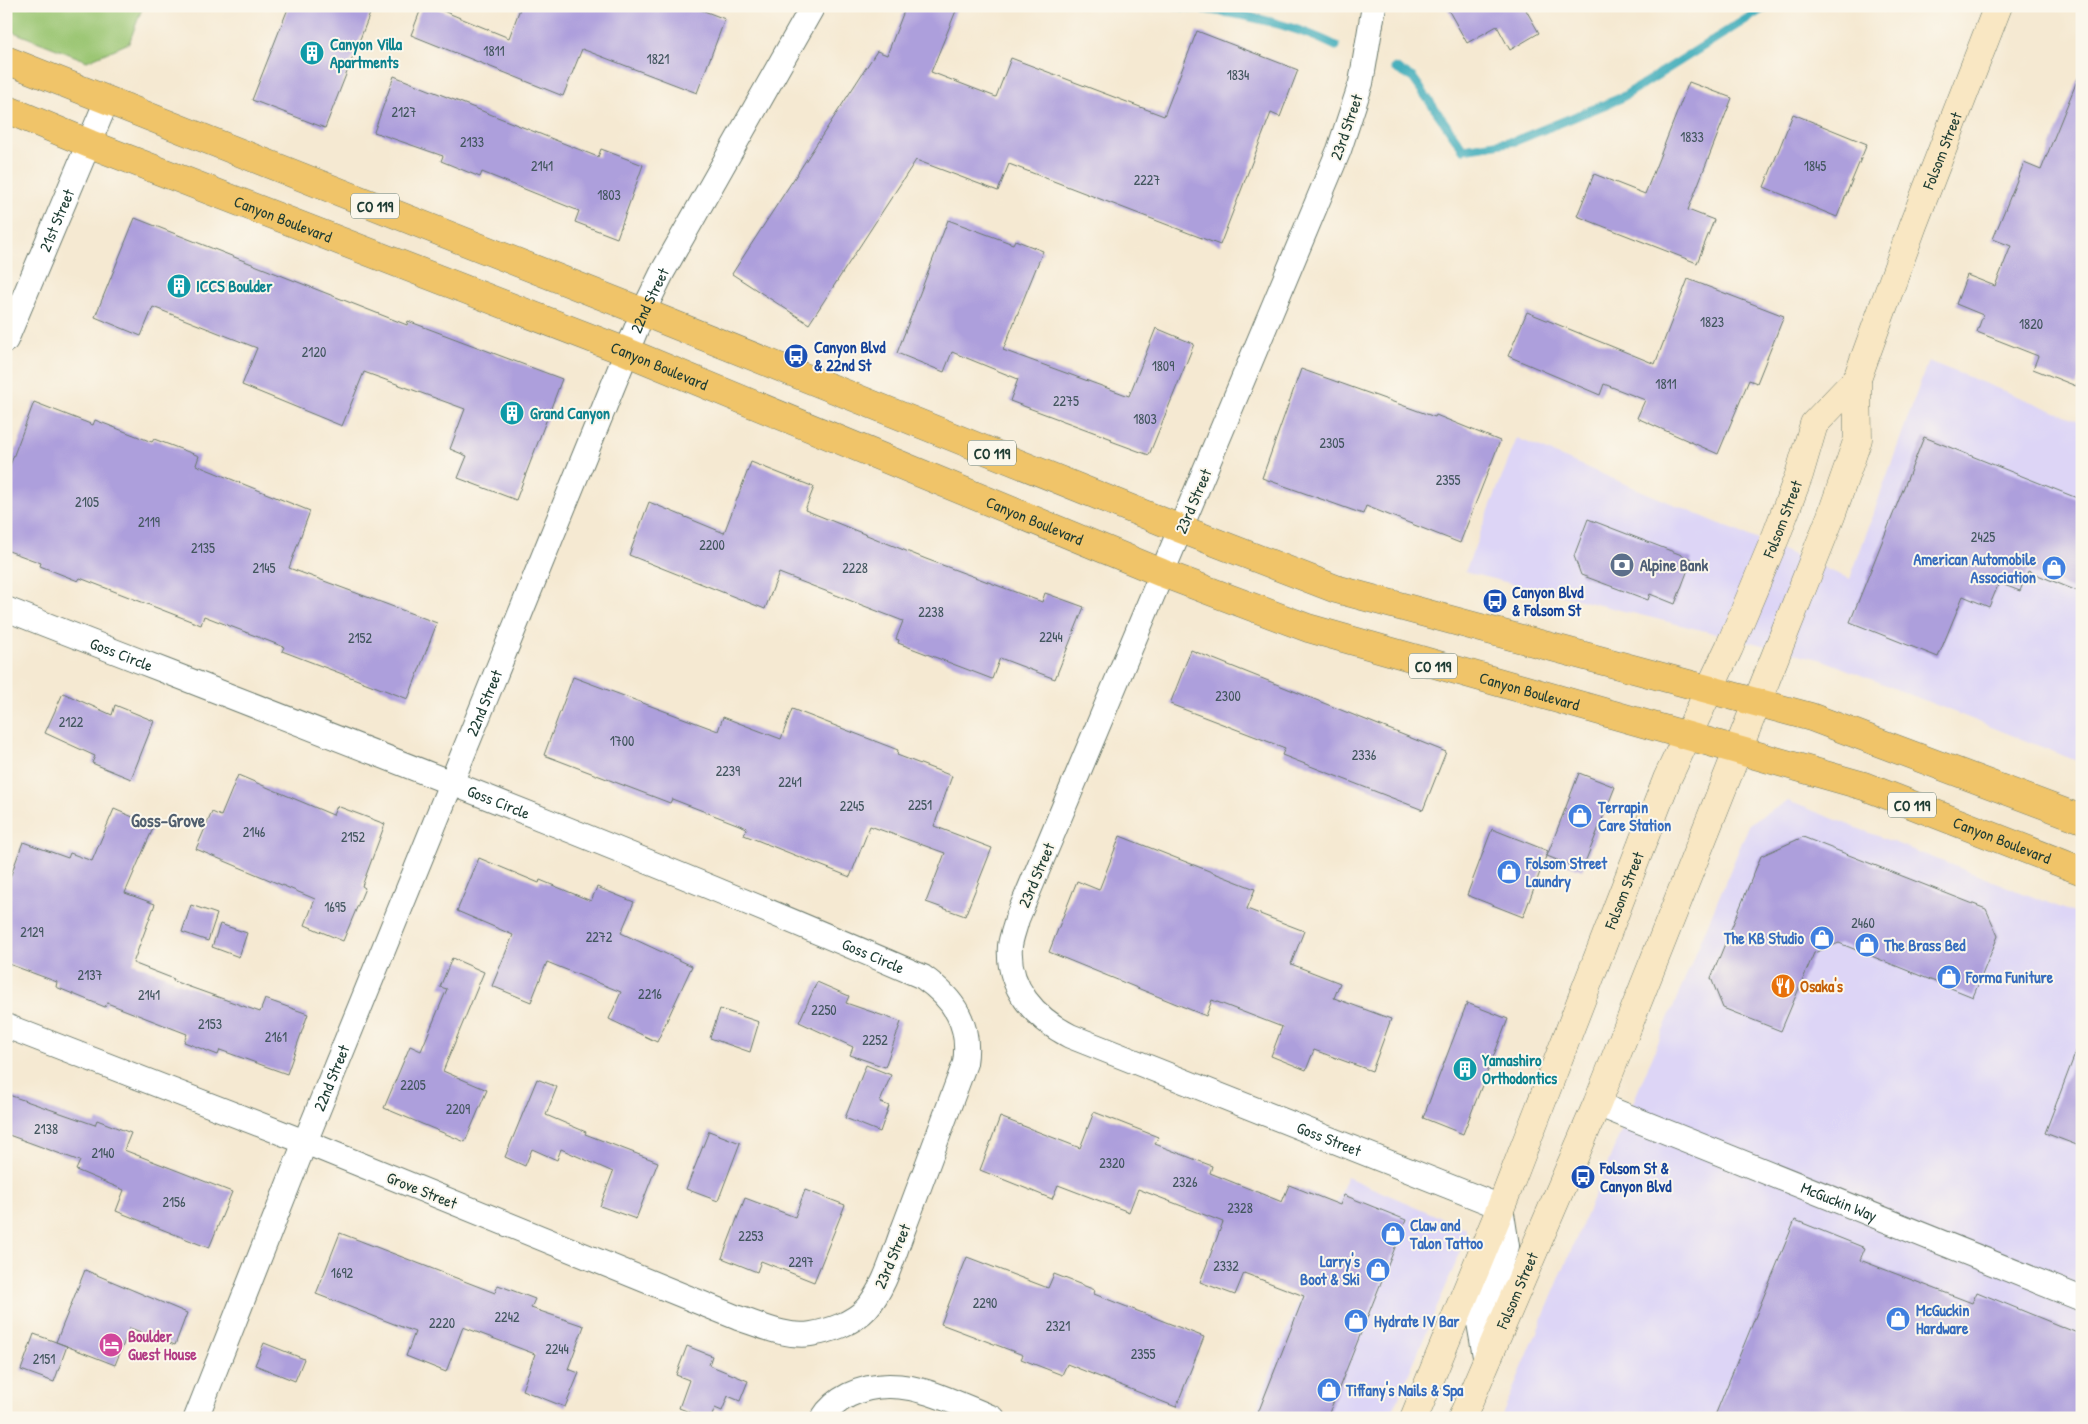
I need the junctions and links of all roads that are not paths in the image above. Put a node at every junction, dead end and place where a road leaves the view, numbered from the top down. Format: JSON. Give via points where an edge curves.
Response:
{"nodes":[{"id":1,"x":813,"y":6,"type":"edge"},
{"id":2,"x":1374,"y":6,"type":"edge"},
{"id":3,"x":1998,"y":6,"type":"edge"},
{"id":4,"x":6,"y":60,"type":"edge"},
{"id":5,"x":107,"y":100,"type":"junction"},
{"id":6,"x":6,"y":109,"type":"edge"},
{"id":7,"x":90,"y":144,"type":"junction"},
{"id":8,"x":643,"y":312,"type":"junction"},
{"id":9,"x":6,"y":340,"type":"edge"},
{"id":10,"x":627,"y":352,"type":"junction"},
{"id":11,"x":1857,"y":379,"type":"junction"},
{"id":12,"x":1181,"y":530,"type":"junction"},
{"id":13,"x":1162,"y":573,"type":"junction"},
{"id":14,"x":6,"y":609,"type":"edge"},
{"id":15,"x":1710,"y":690,"type":"junction"},
{"id":16,"x":1758,"y":702,"type":"junction"},
{"id":17,"x":1689,"y":736,"type":"junction"},
{"id":18,"x":1739,"y":749,"type":"junction"},
{"id":19,"x":451,"y":783,"type":"junction"},
{"id":20,"x":2082,"y":819,"type":"edge"},
{"id":21,"x":2082,"y":871,"type":"edge"},
{"id":22,"x":1020,"y":992,"type":"joint"},
{"id":23,"x":6,"y":1026,"type":"edge"},
{"id":24,"x":964,"y":1030,"type":"joint"},
{"id":25,"x":1597,"y":1104,"type":"junction"},
{"id":26,"x":305,"y":1142,"type":"junction"},
{"id":27,"x":1501,"y":1207,"type":"junction"},
{"id":28,"x":2082,"y":1299,"type":"edge"},
{"id":29,"x":840,"y":1325,"type":"joint"},
{"id":30,"x":1486,"y":1362,"type":"junction"},
{"id":31,"x":196,"y":1418,"type":"edge"},
{"id":32,"x":823,"y":1418,"type":"edge"},
{"id":33,"x":993,"y":1418,"type":"edge"},
{"id":34,"x":1414,"y":1418,"type":"edge"},
{"id":35,"x":1462,"y":1418,"type":"edge"}],
"edges":[{"from":1,"to":8,"type":"street","name":"22nd Street"},
{"from":2,"to":12,"type":"street","name":"23rd Street","via":[[1361,83],[1342,141]]},
{"from":3,"to":11,"type":"main road","name":"Folsom Street"},
{"from":4,"to":5,"type":"main road","number":"CO 119"},
{"from":5,"to":7,"type":"street","name":"21st Street"},
{"from":5,"to":8,"type":"main road","number":"CO 119"},
{"from":6,"to":7,"type":"main road","name":"Canyon Boulevard","number":"CO 119"},
{"from":7,"to":9,"type":"street","name":"21st Street"},
{"from":7,"to":10,"type":"main road","name":"Canyon Boulevard","number":"CO 119"},
{"from":8,"to":10,"type":"street","name":"22nd Street"},
{"from":8,"to":12,"type":"main road","number":"CO 119"},
{"from":10,"to":13,"type":"main road","name":"Canyon Boulevard","number":"CO 119"},
{"from":10,"to":19,"type":"street","name":"22nd Street"},
{"from":11,"to":15,"type":"main road","name":"Folsom Street","via":[[1814,424],[1776,536]]},
{"from":11,"to":16,"type":"main road","name":"Folsom Street","via":[[1858,439]]},
{"from":12,"to":13,"type":"street","name":"23rd Street"},
{"from":12,"to":15,"type":"main road","number":"CO 119","via":[[1336,589]]},
{"from":13,"to":17,"type":"main road","name":"Canyon Boulevard","number":"CO 119","via":[[1308,628]]},
{"from":13,"to":22,"type":"street","name":"23rd Street","via":[[1017,919],[1010,945],[1014,983]]},
{"from":14,"to":19,"type":"street","name":"Goss Circle"},
{"from":15,"to":16,"type":"main road","number":"CO 119"},
{"from":15,"to":17,"type":"main road","name":"Folsom Street"},
{"from":16,"to":18,"type":"main road","name":"Folsom Street"},
{"from":16,"to":20,"type":"main road","number":"CO 119","via":[[1842,727]]},
{"from":17,"to":18,"type":"main road","name":"Canyon Boulevard","number":"CO 119"},
{"from":17,"to":27,"type":"main road","name":"Folsom Street","via":[[1667,779]]},
{"from":18,"to":21,"type":"main road","name":"Canyon Boulevard","number":"CO 119","via":[[1864,786]]},
{"from":18,"to":25,"type":"main road","name":"Folsom Street"},
{"from":19,"to":24,"type":"street","name":"Goss Circle","via":[[923,977],[952,1001]]},
{"from":19,"to":26,"type":"street","name":"22nd Street"},
{"from":22,"to":27,"type":"street","name":"Goss Street","via":[[1037,1014],[1070,1036]]},
{"from":23,"to":26,"type":"street","name":"Grove Street"},
{"from":24,"to":29,"type":"street","name":"23rd Street","via":[[965,1063],[887,1270],[866,1309]]},
{"from":25,"to":28,"type":"street","name":"McGuckin Way"},
{"from":25,"to":30,"type":"main road","name":"Folsom Street"},
{"from":26,"to":29,"type":"street","name":"Grove Street","via":[[738,1318],[801,1335]]},
{"from":26,"to":31,"type":"street","name":"22nd Street"},
{"from":27,"to":30,"type":"street","via":[[1507,1246],[1480,1323]]},
{"from":27,"to":34,"type":"main road","name":"Folsom Street"},
{"from":30,"to":35,"type":"main road","name":"Folsom Street"},
{"from":32,"to":33,"type":"street","via":[[840,1400],[864,1387],[883,1385],[908,1386]]}]}
